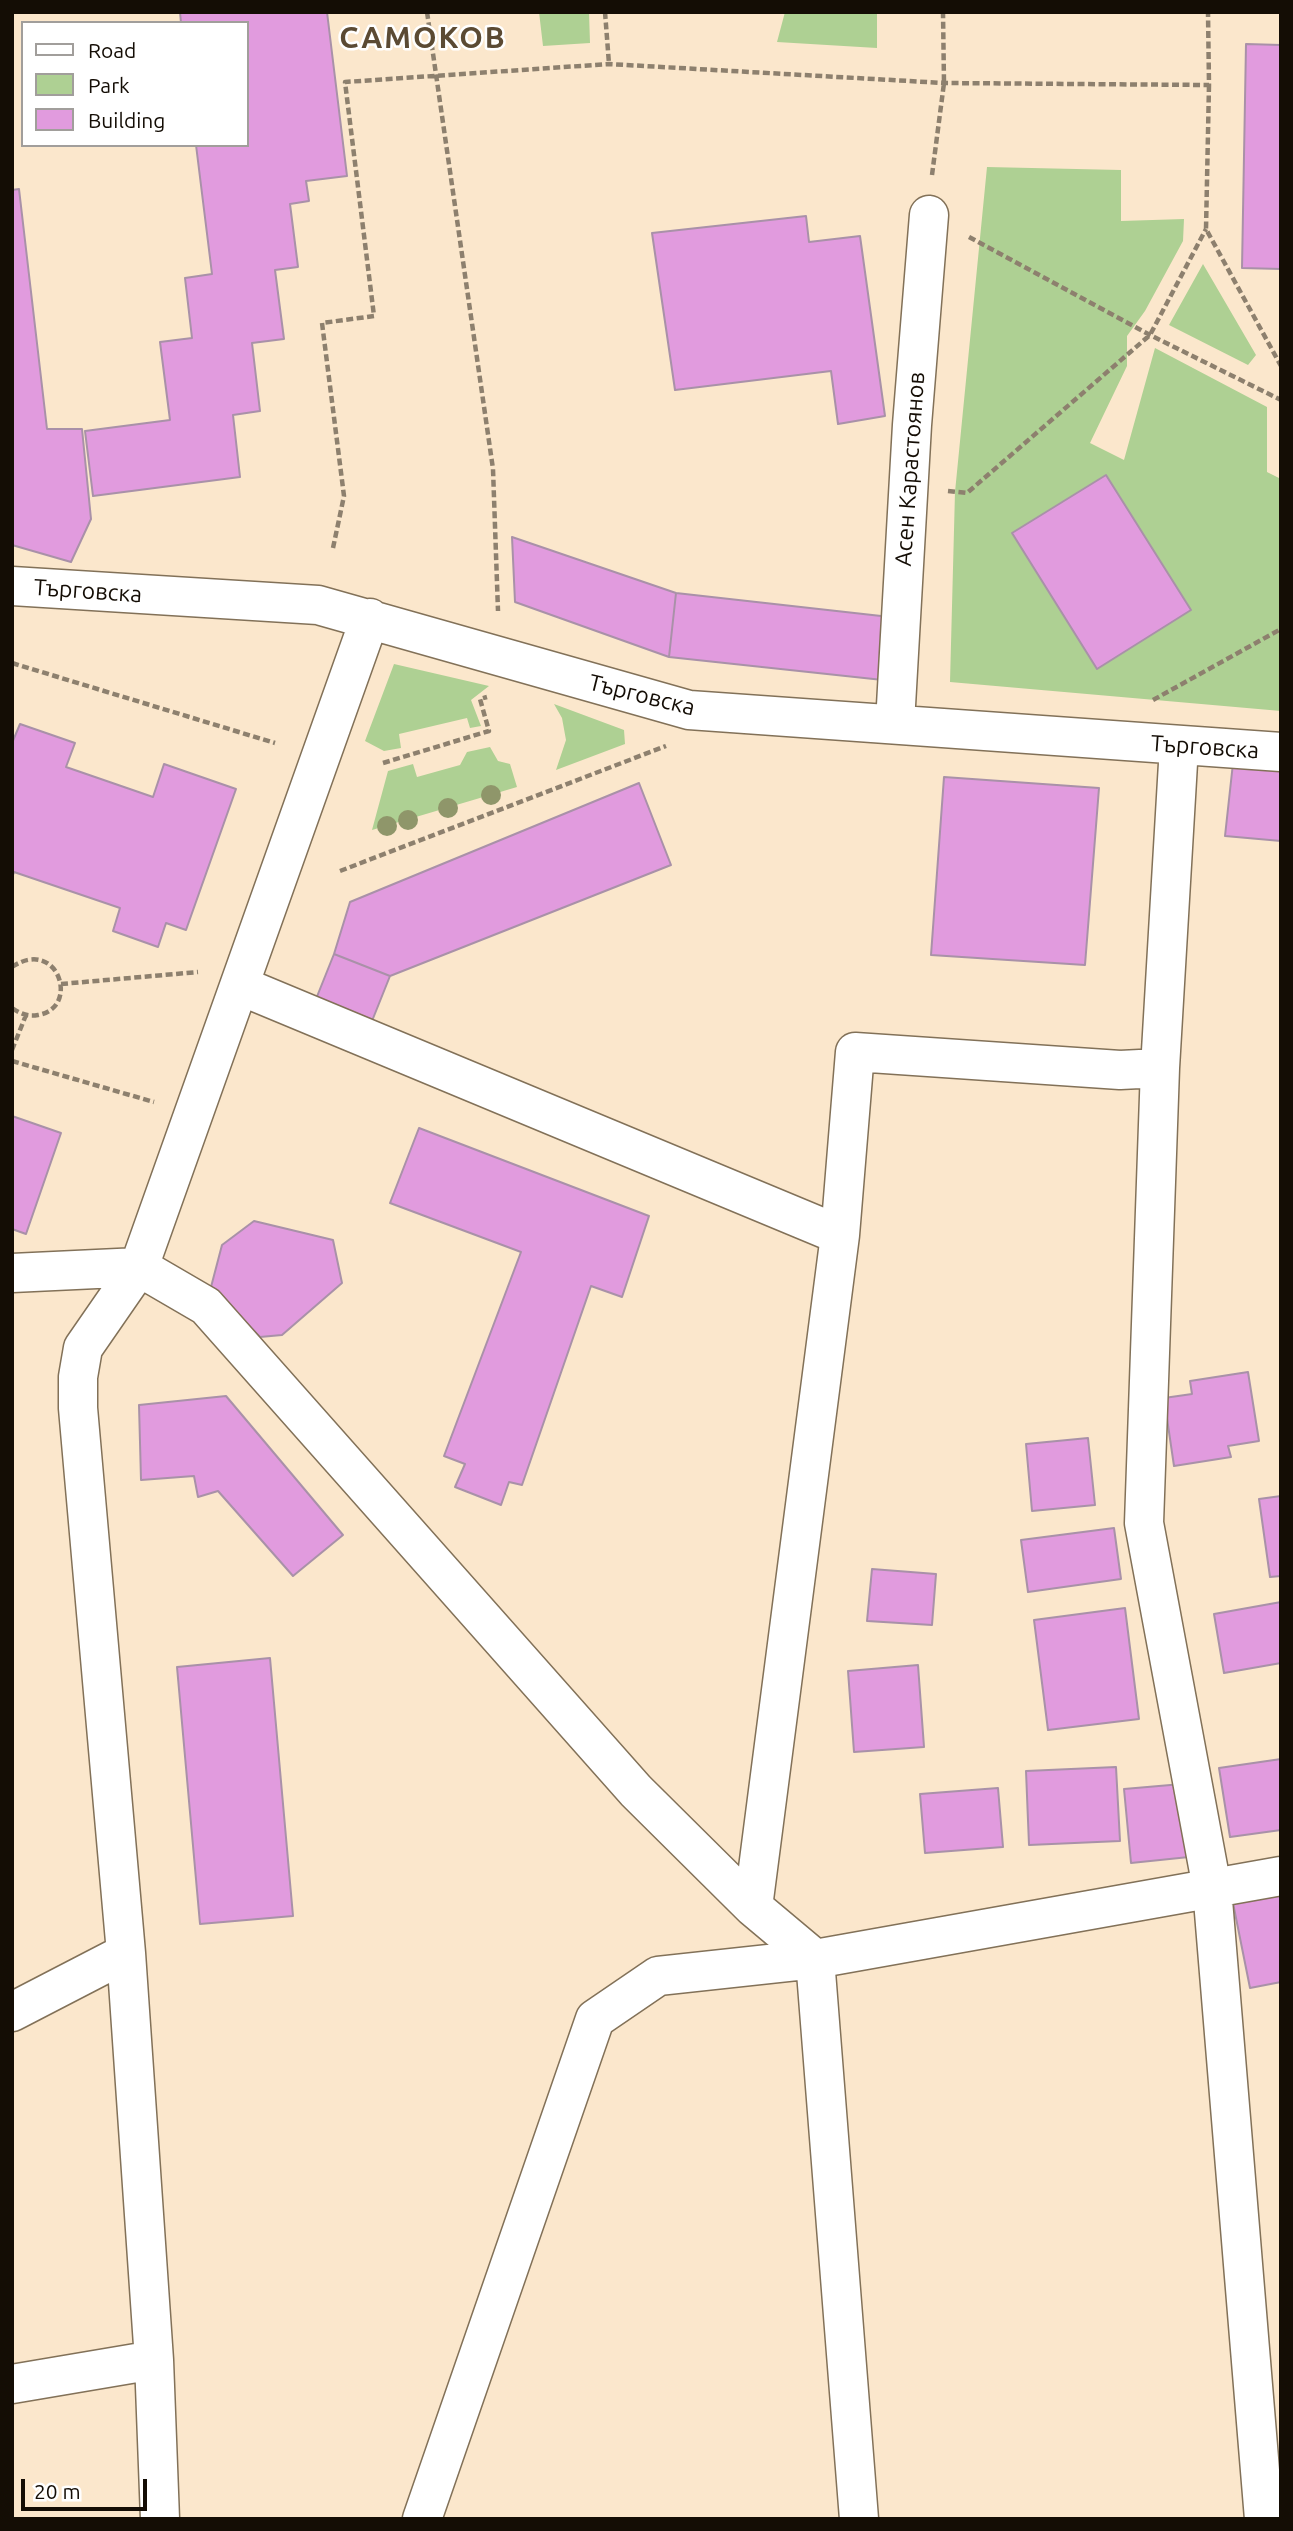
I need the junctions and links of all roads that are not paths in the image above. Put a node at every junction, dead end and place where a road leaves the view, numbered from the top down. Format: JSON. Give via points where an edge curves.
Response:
{"nodes":[{"id":1,"x":929,"y":215,"type":"road end"},
{"id":2,"x":12,"y":586,"type":"edge"},
{"id":3,"x":370,"y":618,"type":"junction"},
{"id":4,"x":895,"y":723,"type":"junction"},
{"id":5,"x":1179,"y":746,"type":"junction"},
{"id":6,"x":1281,"y":752,"type":"edge"},
{"id":7,"x":241,"y":986,"type":"junction"},
{"id":8,"x":1160,"y":1068,"type":"junction"},
{"id":9,"x":840,"y":1235,"type":"junction"},
{"id":10,"x":139,"y":1267,"type":"junction"},
{"id":11,"x":12,"y":1273,"type":"edge"},
{"id":12,"x":1281,"y":1876,"type":"edge"},
{"id":13,"x":1212,"y":1888,"type":"junction"},
{"id":14,"x":752,"y":1907,"type":"junction"},
{"id":15,"x":126,"y":1953,"type":"junction"},
{"id":16,"x":815,"y":1959,"type":"junction"},
{"id":17,"x":12,"y":2012,"type":"edge"},
{"id":18,"x":154,"y":2360,"type":"junction"},
{"id":19,"x":1265,"y":2364,"type":"edge"},
{"id":20,"x":12,"y":2384,"type":"edge"},
{"id":21,"x":160,"y":2519,"type":"edge"},
{"id":22,"x":422,"y":2519,"type":"edge"},
{"id":23,"x":859,"y":2519,"type":"edge"},
{"id":24,"x":1264,"y":2519,"type":"edge"}],
"edges":[{"from":1,"to":4,"type":"street","name":"Асен Карастоянов"},
{"from":2,"to":3,"type":"street","name":"Търговска","via":[[318,605]]},
{"from":3,"to":4,"type":"street","name":"Търговска","via":[[689,710]]},
{"from":3,"to":7,"type":"street"},
{"from":4,"to":5,"type":"street","name":"Търговска"},
{"from":5,"to":6,"type":"street","name":"Търговска"},
{"from":5,"to":8,"type":"street"},
{"from":7,"to":9,"type":"street"},
{"from":7,"to":10,"type":"street"},
{"from":8,"to":9,"type":"street","via":[[1120,1070],[855,1052]]},
{"from":8,"to":13,"type":"street","via":[[1144,1523]]},
{"from":9,"to":14,"type":"street"},
{"from":10,"to":11,"type":"street"},
{"from":10,"to":14,"type":"street","via":[[206,1307],[636,1791]]},
{"from":10,"to":15,"type":"street","via":[[83,1348],[78,1377]]},
{"from":12,"to":13,"type":"street"},
{"from":13,"to":16,"type":"street"},
{"from":13,"to":19,"type":"street"},
{"from":14,"to":16,"type":"street"},
{"from":15,"to":17,"type":"street"},
{"from":15,"to":18,"type":"street"},
{"from":16,"to":22,"type":"street","via":[[658,1976],[595,2019]]},
{"from":16,"to":23,"type":"street"},
{"from":18,"to":20,"type":"street"},
{"from":18,"to":21,"type":"street"},
{"from":19,"to":24,"type":"street"}]}
